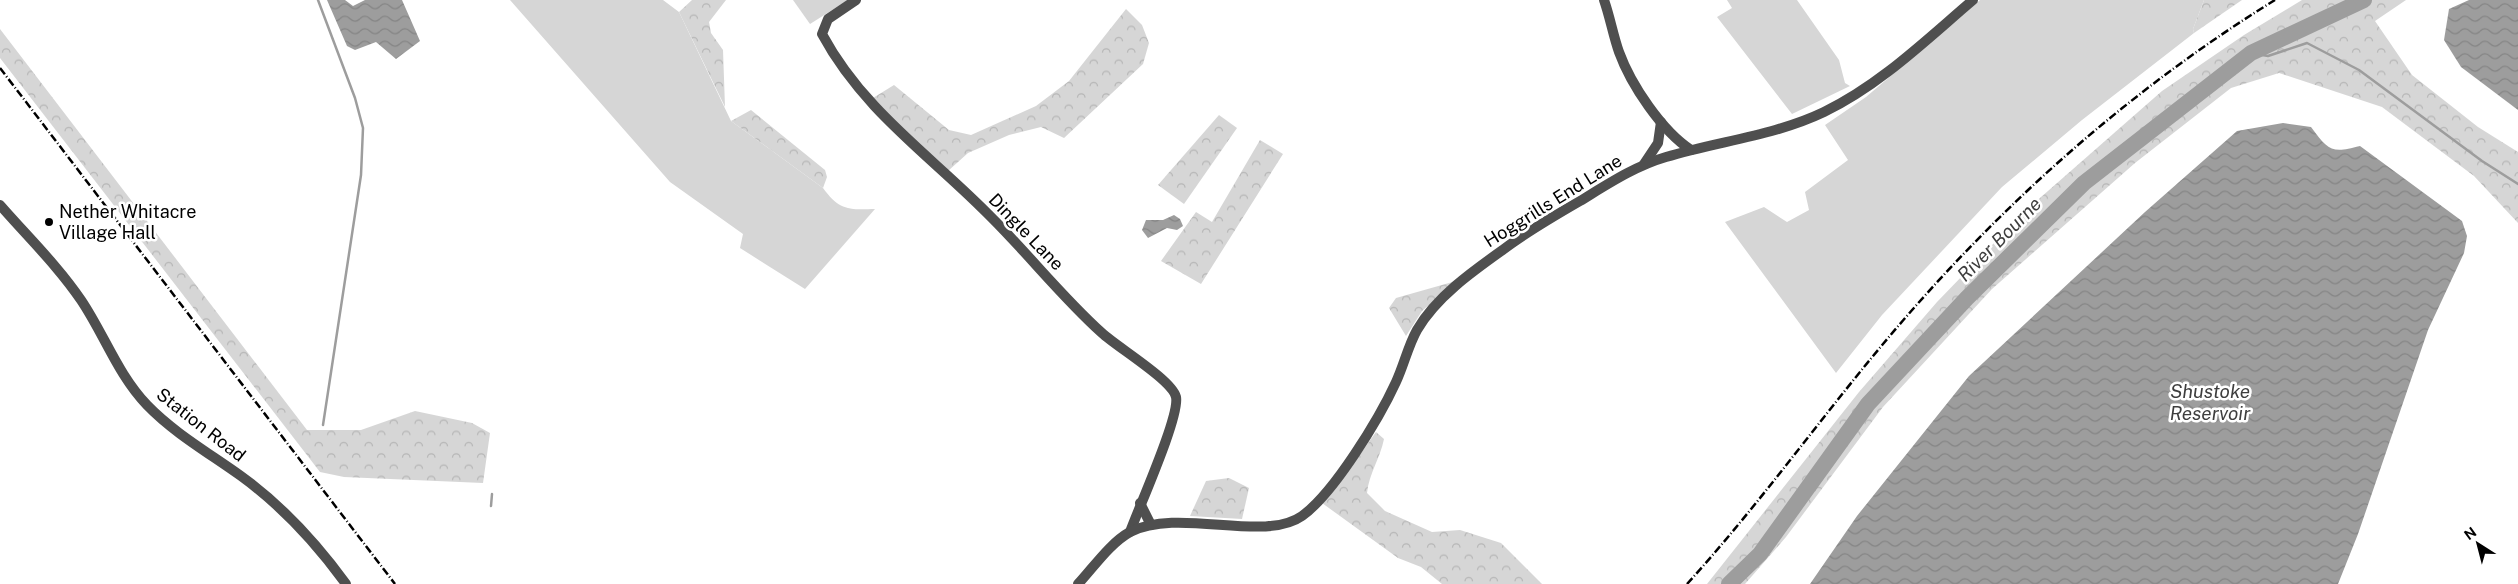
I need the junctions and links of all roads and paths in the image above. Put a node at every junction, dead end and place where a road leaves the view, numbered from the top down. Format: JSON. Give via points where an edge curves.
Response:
{"nodes":[{"id":1,"x":856,"y":0,"type":"edge"},
{"id":2,"x":1604,"y":0,"type":"edge"},
{"id":3,"x":1973,"y":0,"type":"edge"},
{"id":4,"x":1661,"y":122,"type":"junction"},
{"id":5,"x":1691,"y":150,"type":"junction"},
{"id":6,"x":1644,"y":165,"type":"junction"},
{"id":7,"x":0,"y":205,"type":"edge"},
{"id":8,"x":1140,"y":503,"type":"junction"},
{"id":9,"x":1151,"y":525,"type":"junction"},
{"id":10,"x":1130,"y":532,"type":"junction"},
{"id":11,"x":346,"y":584,"type":"edge"},
{"id":12,"x":1078,"y":584,"type":"edge"}],
"edges":[{"from":1,"to":8,"type":"street","name":"Dingle Lane","via":[[828,19],[822,34],[869,100],[905,139],[993,218],[1084,317],[1164,382],[1175,395],[1176,408],[1169,432]]},
{"from":2,"to":4,"type":"street","via":[[1620,54]]},
{"from":3,"to":5,"type":"street","name":"Hoggrills End Lane","via":[[1879,78],[1826,111],[1756,136]]},
{"from":4,"to":5,"type":"street"},
{"from":4,"to":6,"type":"street","via":[[1658,143]]},
{"from":5,"to":6,"type":"street","name":"Hoggrills End Lane"},
{"from":6,"to":9,"type":"street","name":"Hoggrills End Lane","via":[[1519,238],[1431,310],[1414,335],[1396,382],[1378,416],[1334,482],[1302,516],[1280,526]]},
{"from":7,"to":11,"type":"street","name":"Station Road","via":[[81,300],[142,400],[167,423],[265,495],[304,534]]},
{"from":8,"to":9,"type":"street"},
{"from":8,"to":10,"type":"street","name":"Dingle Lane"},
{"from":9,"to":10,"type":"street","name":"Hoggrills End Lane"},
{"from":10,"to":12,"type":"street"}]}
